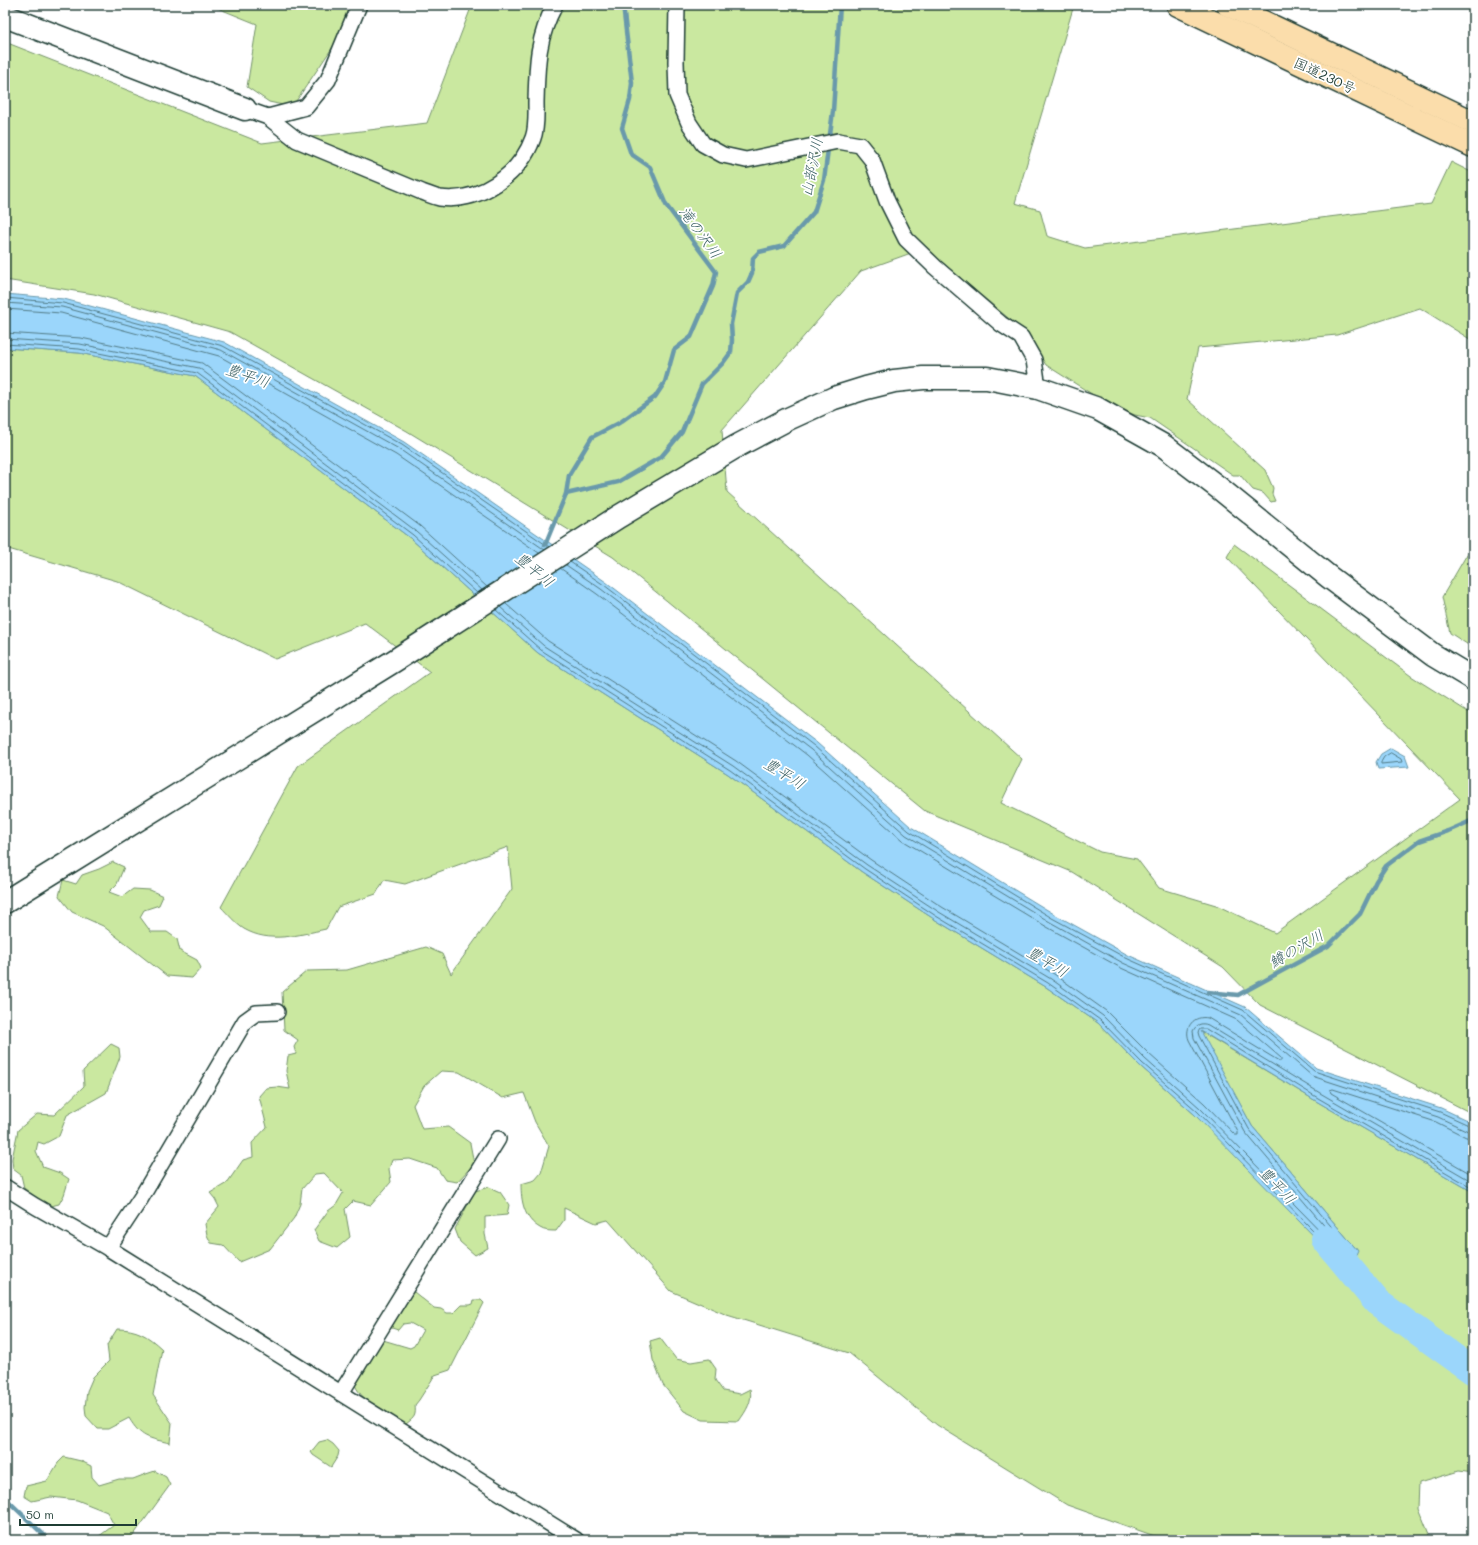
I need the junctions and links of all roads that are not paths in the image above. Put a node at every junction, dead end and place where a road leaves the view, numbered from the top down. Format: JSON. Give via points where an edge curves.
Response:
{"nodes":[{"id":1,"x":359,"y":5,"type":"edge"},
{"id":2,"x":555,"y":5,"type":"edge"},
{"id":3,"x":677,"y":5,"type":"edge"},
{"id":4,"x":1178,"y":5,"type":"edge"},
{"id":5,"x":1228,"y":5,"type":"edge"},
{"id":6,"x":5,"y":16,"type":"edge"},
{"id":7,"x":245,"y":110,"type":"joint"},
{"id":8,"x":268,"y":117,"type":"junction"},
{"id":9,"x":1473,"y":122,"type":"edge"},
{"id":10,"x":1473,"y":146,"type":"edge"},
{"id":11,"x":1038,"y":388,"type":"junction"},
{"id":12,"x":1473,"y":679,"type":"edge"},
{"id":13,"x":5,"y":902,"type":"edge"},
{"id":14,"x":277,"y":1012,"type":"dead end"},
{"id":15,"x":498,"y":1138,"type":"dead end"},
{"id":16,"x":5,"y":1187,"type":"edge"},
{"id":17,"x":108,"y":1248,"type":"junction"},
{"id":18,"x":341,"y":1393,"type":"junction"},
{"id":19,"x":576,"y":1540,"type":"edge"}],
"edges":[{"from":1,"to":8,"type":"street","via":[[328,80],[306,107]]},
{"from":2,"to":8,"type":"street","via":[[545,24],[540,44],[534,138],[521,161],[508,175],[487,189],[461,198],[440,198],[297,140]]},
{"from":3,"to":11,"type":"street","via":[[677,95],[689,123],[703,144],[723,155],[746,160],[832,143],[860,145],[872,160],[887,201],[906,239],[1001,324],[1021,337],[1034,360]]},
{"from":4,"to":10,"type":"highway","name":"国道230号"},
{"from":5,"to":9,"type":"highway","name":"国道230号"},
{"from":6,"to":7,"type":"street"},
{"from":7,"to":8,"type":"street"},
{"from":11,"to":12,"type":"street","via":[[1098,408],[1164,446],[1329,578],[1434,655]]},
{"from":11,"to":13,"type":"street","via":[[987,378],[923,378],[894,381],[834,398],[788,419],[737,446],[618,518],[394,661]]},
{"from":14,"to":17,"type":"street","via":[[256,1013],[245,1021],[141,1198]]},
{"from":15,"to":18,"type":"street"},
{"from":16,"to":17,"type":"street"},
{"from":17,"to":18,"type":"street"},
{"from":18,"to":19,"type":"street"}]}
